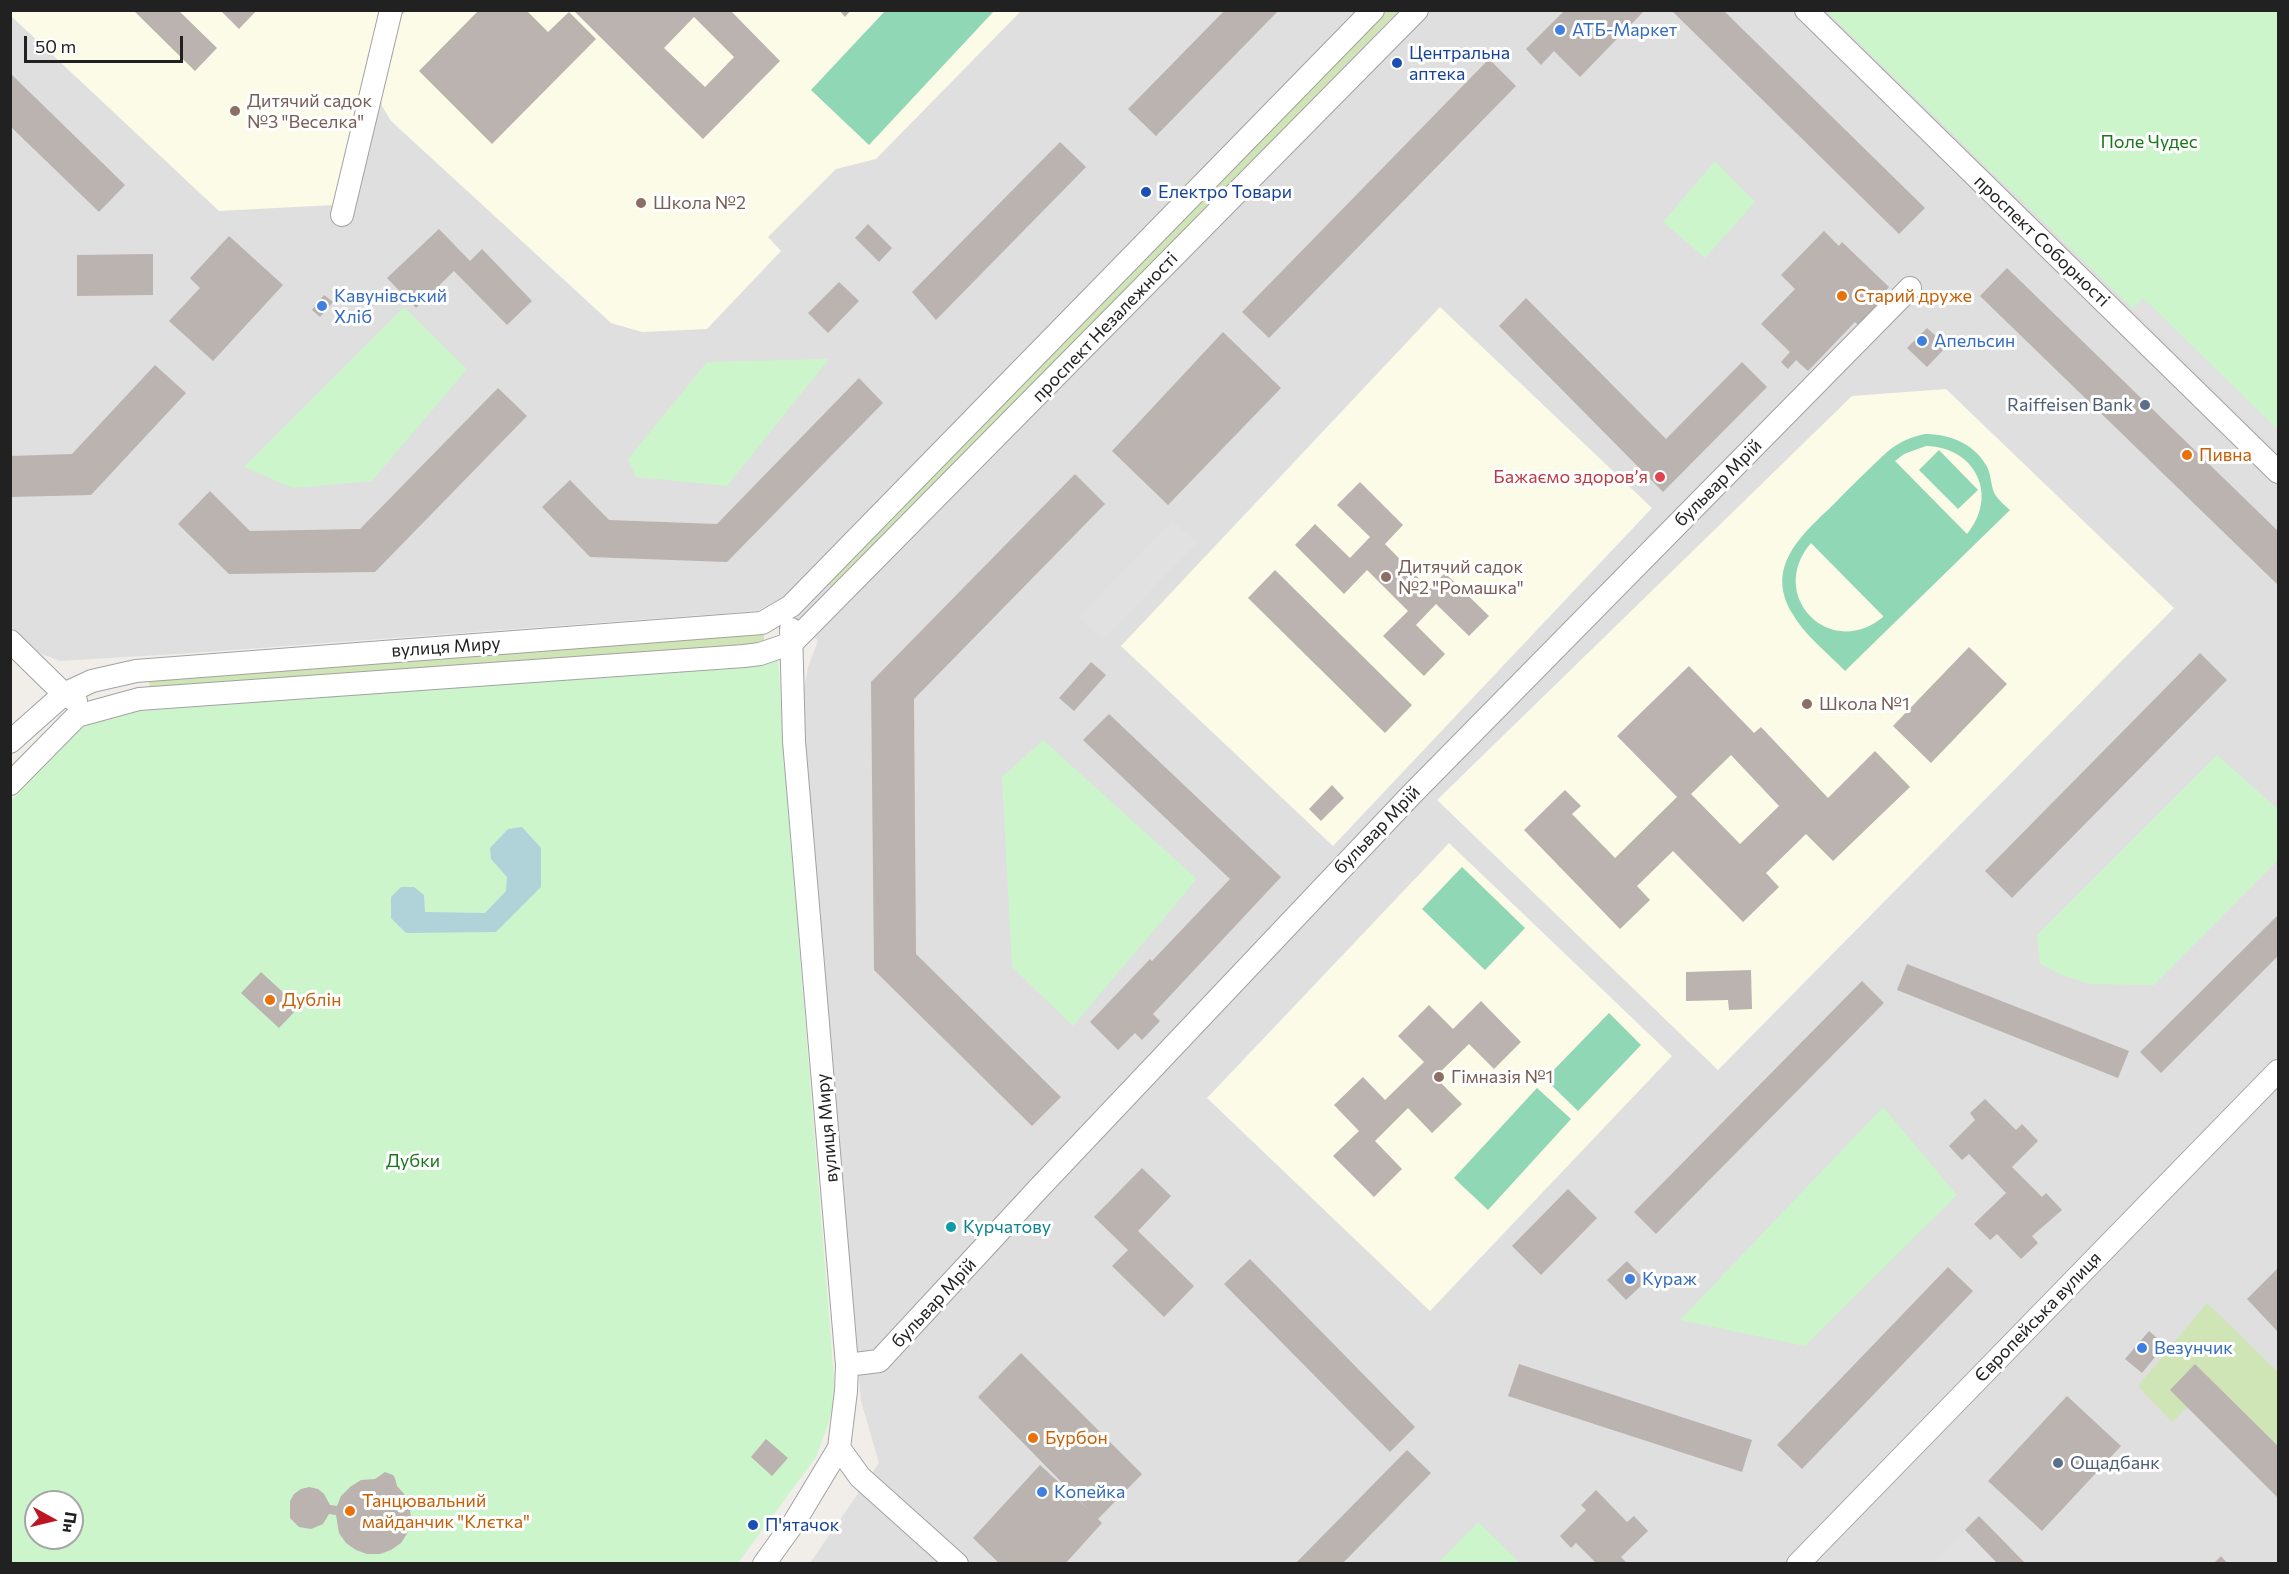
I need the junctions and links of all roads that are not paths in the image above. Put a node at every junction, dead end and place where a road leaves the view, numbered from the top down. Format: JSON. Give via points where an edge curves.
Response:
{"nodes":[{"id":1,"x":391,"y":10,"type":"edge"},
{"id":2,"x":1373,"y":10,"type":"edge"},
{"id":3,"x":1417,"y":10,"type":"edge"},
{"id":4,"x":1806,"y":10,"type":"edge"},
{"id":5,"x":342,"y":215,"type":"dead end"},
{"id":6,"x":1910,"y":288,"type":"dead end"},
{"id":7,"x":2278,"y":472,"type":"edge"},
{"id":8,"x":791,"y":606,"type":"junction"},
{"id":9,"x":10,"y":641,"type":"edge"},
{"id":10,"x":792,"y":643,"type":"junction"},
{"id":11,"x":64,"y":694,"type":"junction"},
{"id":12,"x":94,"y":710,"type":"junction"},
{"id":13,"x":10,"y":742,"type":"edge"},
{"id":14,"x":10,"y":784,"type":"edge"},
{"id":15,"x":2278,"y":1071,"type":"edge"},
{"id":16,"x":847,"y":1365,"type":"junction"},
{"id":17,"x":839,"y":1448,"type":"junction"},
{"id":18,"x":764,"y":1563,"type":"edge"},
{"id":19,"x":957,"y":1563,"type":"edge"},
{"id":20,"x":1798,"y":1563,"type":"edge"}],
"edges":[{"from":1,"to":5,"type":"street"},
{"from":2,"to":8,"type":"street","name":"проспект Незалежності"},
{"from":3,"to":10,"type":"street","name":"проспект Незалежності"},
{"from":4,"to":7,"type":"street","name":"проспект Соборності"},
{"from":6,"to":16,"type":"street","name":"бульвар Мрій","via":[[1396,810],[879,1361]]},
{"from":8,"to":10,"type":"street","name":"вулиця Миру"},
{"from":8,"to":11,"type":"street","name":"вулиця Миру","via":[[762,623],[136,672],[92,681]]},
{"from":9,"to":11,"type":"street"},
{"from":10,"to":12,"type":"street","name":"вулиця Миру","via":[[744,656],[139,699]]},
{"from":10,"to":16,"type":"street","name":"вулиця Миру","via":[[794,741]]},
{"from":11,"to":12,"type":"street"},
{"from":11,"to":13,"type":"street","name":"вулиця Миру"},
{"from":12,"to":14,"type":"street","name":"вулиця Миру","via":[[77,716]]},
{"from":15,"to":20,"type":"street","name":"Європейська вулиця"},
{"from":16,"to":17,"type":"street","name":"вулиця Миру"},
{"from":17,"to":18,"type":"street","via":[[795,1521]]},
{"from":17,"to":19,"type":"street","via":[[860,1477]]}]}
